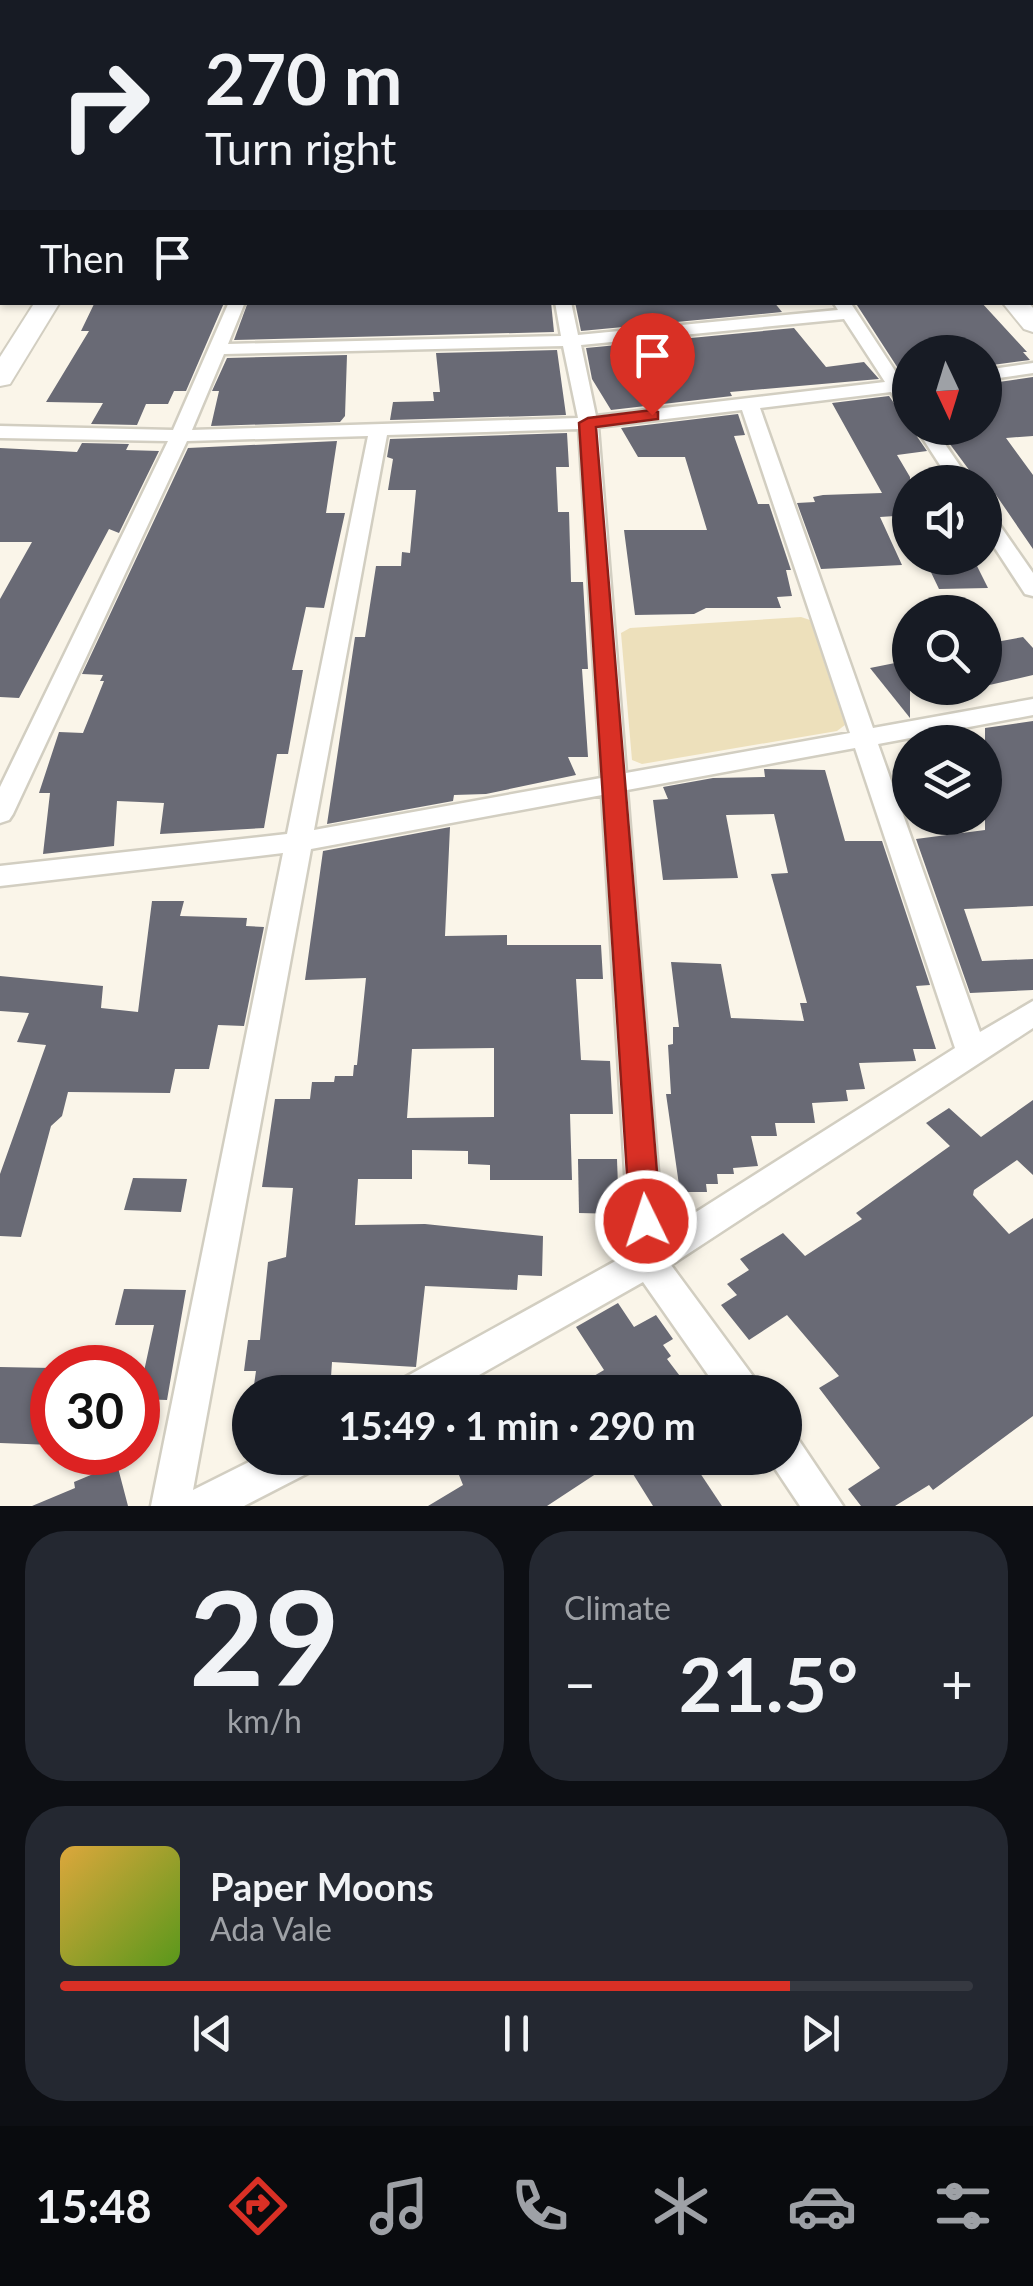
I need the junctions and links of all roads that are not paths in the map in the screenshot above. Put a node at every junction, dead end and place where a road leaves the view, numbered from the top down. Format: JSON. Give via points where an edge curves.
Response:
{"nodes":[{"id":1,"x":46,"y":305,"type":"edge"},
{"id":2,"x":236,"y":305,"type":"edge"},
{"id":3,"x":564,"y":305,"type":"edge"},
{"id":4,"x":1017,"y":305,"type":"edge"},
{"id":5,"x":845,"y":308,"type":"edge"},
{"id":6,"x":1033,"y":324,"type":"edge"},
{"id":7,"x":570,"y":341,"type":"junction"},
{"id":8,"x":217,"y":349,"type":"junction"},
{"id":9,"x":1033,"y":368,"type":"edge"},
{"id":10,"x":892,"y":370,"type":"edge"},
{"id":11,"x":1002,"y":372,"type":"edge"},
{"id":12,"x":0,"y":378,"type":"edge"},
{"id":13,"x":892,"y":386,"type":"edge"},
{"id":14,"x":749,"y":404,"type":"junction"},
{"id":15,"x":588,"y":423,"type":"junction"},
{"id":16,"x":378,"y":431,"type":"junction"},
{"id":17,"x":0,"y":432,"type":"edge"},
{"id":18,"x":180,"y":436,"type":"junction"},
{"id":19,"x":1002,"y":543,"type":"edge"},
{"id":20,"x":1033,"y":589,"type":"edge"},
{"id":21,"x":1033,"y":707,"type":"edge"},
{"id":22,"x":862,"y":739,"type":"junction"},
{"id":23,"x":615,"y":783,"type":"junction"},
{"id":24,"x":0,"y":814,"type":"edge"},
{"id":25,"x":300,"y":842,"type":"junction"},
{"id":26,"x":0,"y":876,"type":"edge"},
{"id":27,"x":1033,"y":1014,"type":"edge"},
{"id":28,"x":972,"y":1052,"type":"junction"},
{"id":29,"x":648,"y":1261,"type":"junction"},
{"id":30,"x":445,"y":1375,"type":"edge"},
{"id":31,"x":730,"y":1375,"type":"edge"},
{"id":32,"x":263,"y":1475,"type":"edge"},
{"id":33,"x":801,"y":1475,"type":"edge"},
{"id":34,"x":172,"y":1506,"type":"edge"},
{"id":35,"x":204,"y":1506,"type":"edge"},
{"id":36,"x":823,"y":1506,"type":"edge"}],
"edges":[{"from":1,"to":12,"type":"street"},
{"from":2,"to":8,"type":"street"},
{"from":3,"to":7,"type":"street"},
{"from":4,"to":6,"type":"street"},
{"from":5,"to":7,"type":"street"},
{"from":5,"to":10,"type":"street"},
{"from":7,"to":8,"type":"street"},
{"from":7,"to":15,"type":"street"},
{"from":8,"to":18,"type":"street"},
{"from":9,"to":11,"type":"street"},
{"from":13,"to":14,"type":"street"},
{"from":14,"to":15,"type":"street"},
{"from":14,"to":22,"type":"street"},
{"from":15,"to":16,"type":"street"},
{"from":15,"to":23,"type":"street"},
{"from":16,"to":18,"type":"street"},
{"from":16,"to":25,"type":"street"},
{"from":17,"to":18,"type":"street"},
{"from":18,"to":24,"type":"street"},
{"from":19,"to":20,"type":"street"},
{"from":21,"to":22,"type":"street"},
{"from":22,"to":23,"type":"street"},
{"from":22,"to":28,"type":"street"},
{"from":23,"to":25,"type":"street"},
{"from":23,"to":29,"type":"street"},
{"from":25,"to":26,"type":"street"},
{"from":25,"to":34,"type":"street"},
{"from":27,"to":28,"type":"street"},
{"from":28,"to":29,"type":"street"},
{"from":29,"to":30,"type":"street"},
{"from":29,"to":31,"type":"street"},
{"from":32,"to":35,"type":"street"},
{"from":33,"to":36,"type":"street"}]}
